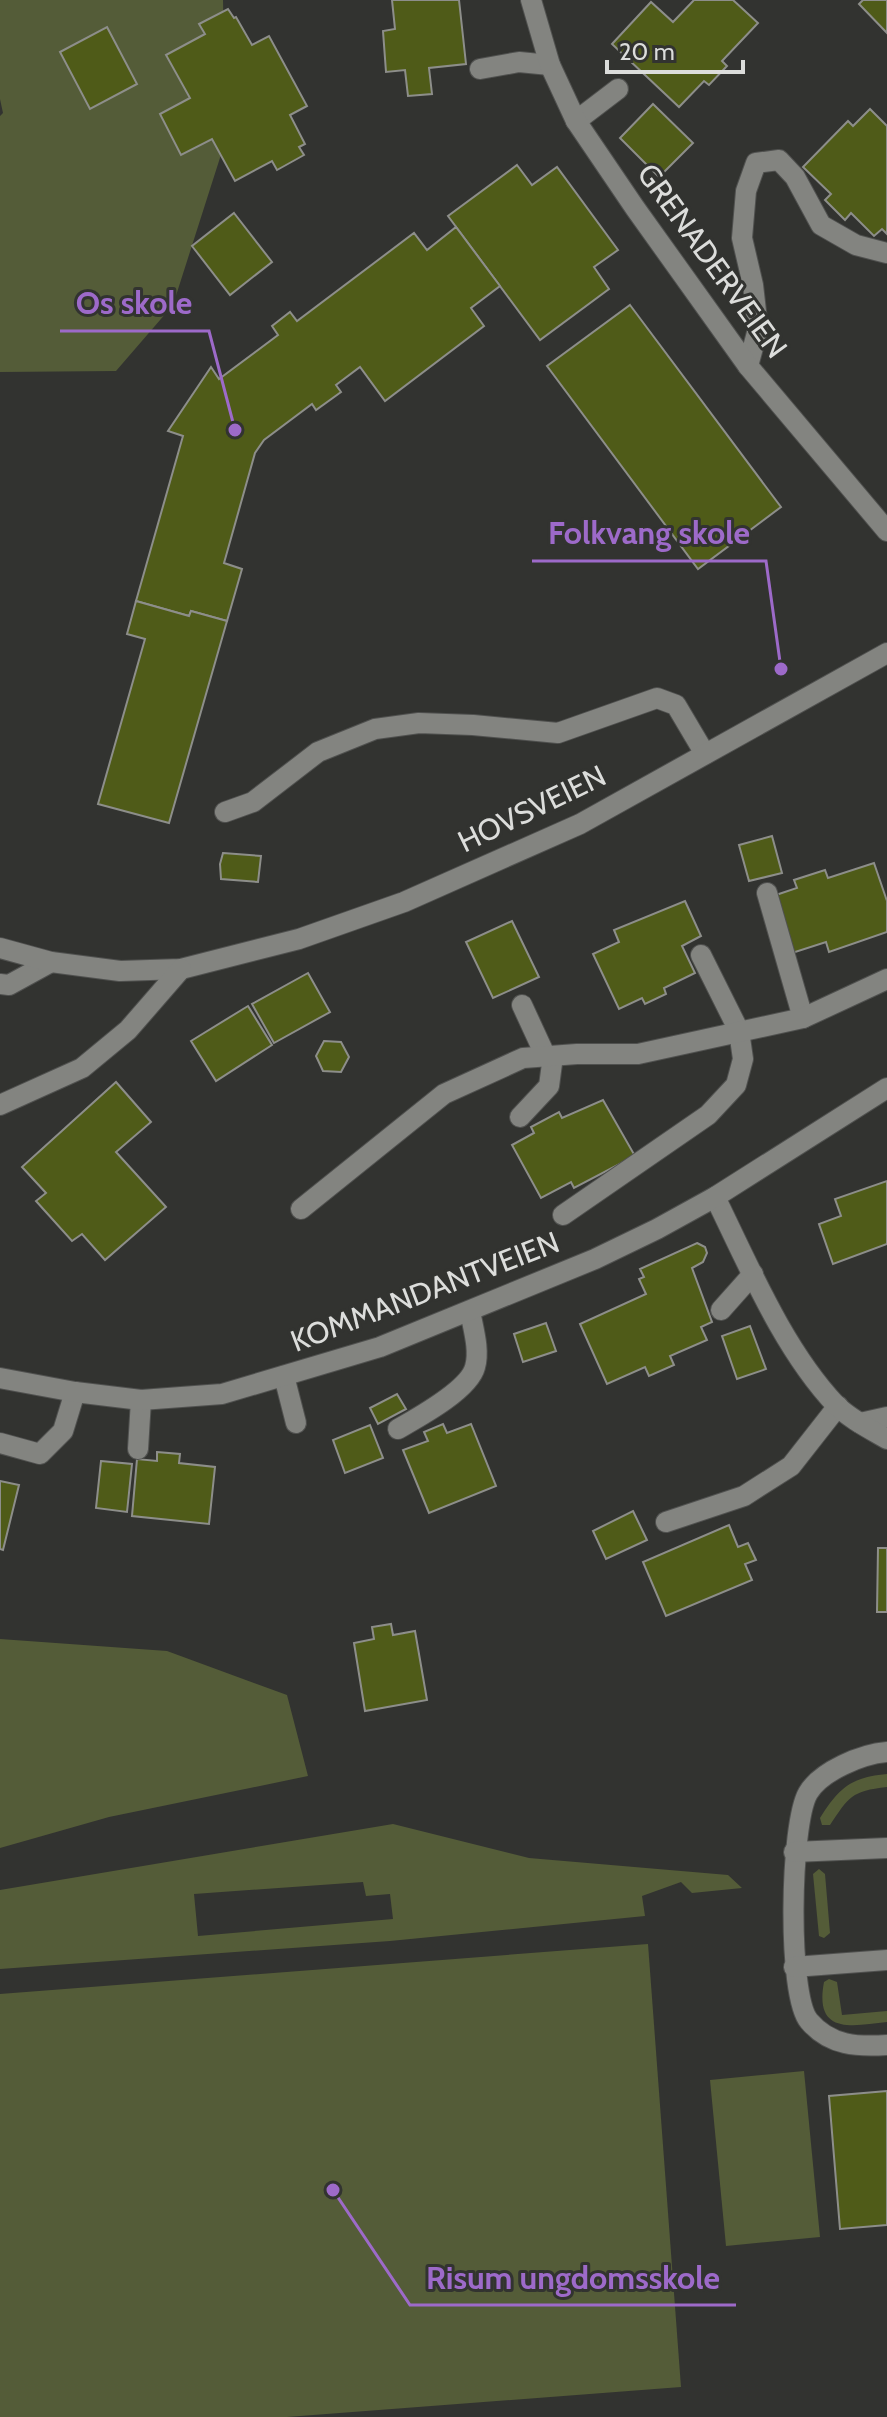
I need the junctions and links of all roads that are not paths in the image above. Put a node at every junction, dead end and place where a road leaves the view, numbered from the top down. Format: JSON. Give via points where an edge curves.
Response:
{"nodes":[{"id":1,"x":531,"y":0,"type":"edge"},
{"id":2,"x":550,"y":65,"type":"junction"},
{"id":3,"x":480,"y":69,"type":"dead end"},
{"id":4,"x":618,"y":89,"type":"dead end"},
{"id":5,"x":576,"y":121,"type":"junction"},
{"id":6,"x":887,"y":253,"type":"edge"},
{"id":7,"x":748,"y":366,"type":"junction"},
{"id":8,"x":887,"y":531,"type":"edge"},
{"id":9,"x":887,"y":653,"type":"edge"},
{"id":10,"x":705,"y":754,"type":"junction"},
{"id":11,"x":225,"y":812,"type":"dead end"},
{"id":12,"x":767,"y":893,"type":"dead end"},
{"id":13,"x":0,"y":948,"type":"edge"},
{"id":14,"x":701,"y":955,"type":"dead end"},
{"id":15,"x":51,"y":962,"type":"junction"},
{"id":16,"x":181,"y":969,"type":"junction"},
{"id":17,"x":887,"y":979,"type":"edge"},
{"id":18,"x":0,"y":984,"type":"edge"},
{"id":19,"x":522,"y":1005,"type":"dead end"},
{"id":20,"x":803,"y":1018,"type":"junction"},
{"id":21,"x":739,"y":1031,"type":"junction"},
{"id":22,"x":550,"y":1056,"type":"junction"},
{"id":23,"x":887,"y":1088,"type":"edge"},
{"id":24,"x":2,"y":1104,"type":"edge"},
{"id":25,"x":520,"y":1117,"type":"dead end"},
{"id":26,"x":715,"y":1197,"type":"junction"},
{"id":27,"x":301,"y":1209,"type":"dead end"},
{"id":28,"x":563,"y":1215,"type":"dead end"},
{"id":29,"x":753,"y":1274,"type":"junction"},
{"id":30,"x":721,"y":1310,"type":"dead end"},
{"id":31,"x":470,"y":1311,"type":"junction"},
{"id":32,"x":284,"y":1376,"type":"junction"},
{"id":33,"x":0,"y":1378,"type":"edge"},
{"id":34,"x":75,"y":1392,"type":"junction"},
{"id":35,"x":141,"y":1400,"type":"junction"},
{"id":36,"x":838,"y":1406,"type":"junction"},
{"id":37,"x":887,"y":1417,"type":"edge"},
{"id":38,"x":296,"y":1423,"type":"dead end"},
{"id":39,"x":860,"y":1423,"type":"junction"},
{"id":40,"x":398,"y":1429,"type":"dead end"},
{"id":41,"x":887,"y":1439,"type":"edge"},
{"id":42,"x":0,"y":1443,"type":"edge"},
{"id":43,"x":138,"y":1449,"type":"dead end"},
{"id":44,"x":666,"y":1522,"type":"dead end"},
{"id":45,"x":887,"y":1752,"type":"edge"},
{"id":46,"x":887,"y":1848,"type":"edge"},
{"id":47,"x":794,"y":1852,"type":"junction"},
{"id":48,"x":887,"y":1960,"type":"edge"},
{"id":49,"x":794,"y":1967,"type":"junction"},
{"id":50,"x":887,"y":2045,"type":"edge"}],
"edges":[{"from":1,"to":2,"type":"street","name":"GRENADERVEIEN"},
{"from":2,"to":3,"type":"street","via":[[519,62]]},
{"from":2,"to":5,"type":"street","name":"GRENADERVEIEN"},
{"from":4,"to":5,"type":"street"},
{"from":5,"to":7,"type":"street","name":"GRENADERVEIEN"},
{"from":6,"to":7,"type":"street","via":[[856,245],[821,225],[795,177],[779,160],[756,163],[746,191],[742,238],[758,329]]},
{"from":7,"to":8,"type":"street","name":"GRENADERVEIEN"},
{"from":9,"to":10,"type":"street","name":"HOVSVEIEN"},
{"from":10,"to":11,"type":"street","via":[[676,705],[657,698],[558,733],[419,723],[352,736],[318,752],[253,802]]},
{"from":10,"to":16,"type":"street","name":"HOVSVEIEN","via":[[580,824],[404,902],[299,939]]},
{"from":12,"to":20,"type":"street"},
{"from":13,"to":15,"type":"street","name":"HOVSVEIEN"},
{"from":14,"to":21,"type":"street"},
{"from":15,"to":16,"type":"street","name":"HOVSVEIEN","via":[[120,971]]},
{"from":15,"to":18,"type":"street","via":[[9,985]]},
{"from":16,"to":24,"type":"street","via":[[128,1030],[82,1068]]},
{"from":17,"to":20,"type":"street"},
{"from":19,"to":22,"type":"street"},
{"from":20,"to":21,"type":"street"},
{"from":21,"to":22,"type":"street","via":[[638,1054]]},
{"from":21,"to":28,"type":"street","via":[[743,1059],[736,1085],[708,1115]]},
{"from":22,"to":25,"type":"street","via":[[549,1086]]},
{"from":22,"to":27,"type":"street","via":[[523,1058],[444,1094]]},
{"from":23,"to":26,"type":"street","name":"KOMMANDANTVEIEN"},
{"from":26,"to":29,"type":"street"},
{"from":26,"to":31,"type":"street","name":"KOMMANDANTVEIEN","via":[[595,1259]]},
{"from":29,"to":30,"type":"street"},
{"from":29,"to":36,"type":"street","via":[[802,1361]]},
{"from":31,"to":32,"type":"street","name":"KOMMANDANTVEIEN","via":[[380,1347]]},
{"from":31,"to":40,"type":"street","via":[[475,1369],[454,1394]]},
{"from":32,"to":35,"type":"street","name":"KOMMANDANTVEIEN","via":[[222,1394]]},
{"from":32,"to":38,"type":"street"},
{"from":33,"to":34,"type":"street","name":"KOMMANDANTVEIEN"},
{"from":34,"to":35,"type":"street","name":"KOMMANDANTVEIEN"},
{"from":34,"to":42,"type":"street","via":[[63,1431],[40,1454]]},
{"from":35,"to":43,"type":"street"},
{"from":36,"to":39,"type":"street"},
{"from":36,"to":44,"type":"street","via":[[791,1466],[744,1496]]},
{"from":37,"to":39,"type":"street"},
{"from":39,"to":41,"type":"street"},
{"from":45,"to":47,"type":"street","via":[[838,1766],[808,1793]]},
{"from":46,"to":47,"type":"street"},
{"from":47,"to":49,"type":"street"},
{"from":48,"to":49,"type":"street"},
{"from":49,"to":50,"type":"street","via":[[808,2020],[841,2045]]}]}
